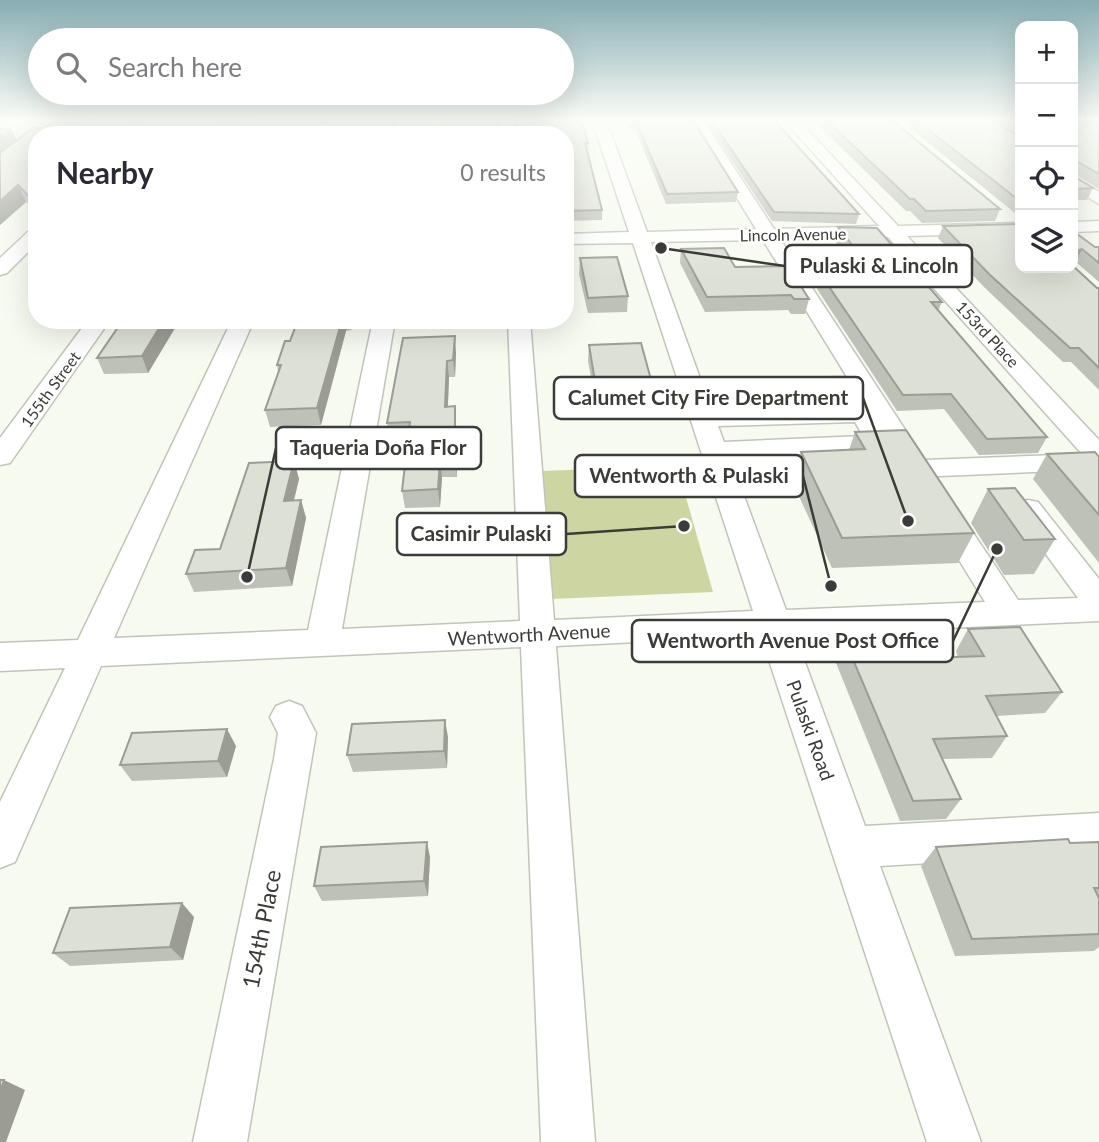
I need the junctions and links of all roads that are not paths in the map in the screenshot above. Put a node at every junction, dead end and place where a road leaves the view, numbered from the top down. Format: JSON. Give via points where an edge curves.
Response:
{"nodes":[{"id":1,"x":618,"y":173,"type":"edge"},
{"id":2,"x":730,"y":173,"type":"edge"},
{"id":3,"x":840,"y":173,"type":"edge"},
{"id":4,"x":1078,"y":184,"type":"edge"},
{"id":5,"x":1099,"y":199,"type":"edge"},
{"id":6,"x":999,"y":212,"type":"edge"},
{"id":7,"x":1015,"y":225,"type":"edge"},
{"id":8,"x":1099,"y":226,"type":"edge"},
{"id":9,"x":1078,"y":227,"type":"edge"},
{"id":10,"x":1015,"y":229,"type":"edge"},
{"id":11,"x":893,"y":231,"type":"junction"},
{"id":12,"x":768,"y":234,"type":"junction"},
{"id":13,"x":640,"y":237,"type":"junction"},
{"id":14,"x":574,"y":239,"type":"edge"},
{"id":15,"x":18,"y":251,"type":"edge"},
{"id":16,"x":0,"y":269,"type":"edge"},
{"id":17,"x":92,"y":329,"type":"edge"},
{"id":18,"x":239,"y":329,"type":"edge"},
{"id":19,"x":382,"y":329,"type":"edge"},
{"id":20,"x":520,"y":329,"type":"edge"},
{"id":21,"x":692,"y":388,"type":"junction"},
{"id":22,"x":863,"y":414,"type":"junction"},
{"id":23,"x":702,"y":419,"type":"junction"},
{"id":24,"x":713,"y":451,"type":"junction"},
{"id":25,"x":1099,"y":456,"type":"edge"},
{"id":26,"x":0,"y":457,"type":"edge"},
{"id":27,"x":1099,"y":462,"type":"edge"},
{"id":28,"x":917,"y":469,"type":"junction"},
{"id":29,"x":1006,"y":481,"type":"dead end"},
{"id":30,"x":1099,"y":602,"type":"edge"},
{"id":31,"x":1099,"y":608,"type":"edge"},
{"id":32,"x":1008,"y":612,"type":"junction"},
{"id":33,"x":772,"y":623,"type":"junction"},
{"id":34,"x":538,"y":633,"type":"junction"},
{"id":35,"x":322,"y":643,"type":"junction"},
{"id":36,"x":90,"y":653,"type":"junction"},
{"id":37,"x":0,"y":657,"type":"edge"},
{"id":38,"x":289,"y":717,"type":"dead end"},
{"id":39,"x":1099,"y":833,"type":"edge"},
{"id":40,"x":852,"y":846,"type":"junction"},
{"id":41,"x":0,"y":848,"type":"edge"},
{"id":42,"x":220,"y":1142,"type":"edge"},
{"id":43,"x":568,"y":1142,"type":"edge"},
{"id":44,"x":954,"y":1142,"type":"edge"}],
"edges":[{"from":1,"to":13,"type":"street","name":"Pulaski Road"},
{"from":2,"to":12,"type":"street"},
{"from":3,"to":11,"type":"street","name":"153rd Place"},
{"from":4,"to":5,"type":"street"},
{"from":6,"to":7,"type":"street"},
{"from":8,"to":9,"type":"street"},
{"from":10,"to":11,"type":"street","name":"Lincoln Avenue"},
{"from":11,"to":12,"type":"street","name":"Lincoln Avenue"},
{"from":11,"to":25,"type":"street","name":"153rd Place"},
{"from":12,"to":13,"type":"street","name":"Lincoln Avenue"},
{"from":12,"to":28,"type":"street"},
{"from":13,"to":14,"type":"street","name":"Lincoln Avenue"},
{"from":13,"to":21,"type":"street","name":"Pulaski Road"},
{"from":15,"to":16,"type":"street"},
{"from":17,"to":26,"type":"street","name":"155th Street"},
{"from":18,"to":36,"type":"street"},
{"from":19,"to":35,"type":"street"},
{"from":20,"to":34,"type":"street"},
{"from":21,"to":22,"type":"street","via":[[845,384]]},
{"from":21,"to":23,"type":"street","name":"Pulaski Road"},
{"from":22,"to":23,"type":"street"},
{"from":22,"to":24,"type":"street","via":[[880,443]]},
{"from":23,"to":24,"type":"street","name":"Pulaski Road"},
{"from":24,"to":33,"type":"street","name":"Pulaski Road"},
{"from":27,"to":28,"type":"street"},
{"from":28,"to":32,"type":"street"},
{"from":29,"to":30,"type":"street"},
{"from":31,"to":32,"type":"street","name":"Wentworth Avenue"},
{"from":32,"to":33,"type":"street","name":"Wentworth Avenue"},
{"from":33,"to":34,"type":"street","name":"Wentworth Avenue"},
{"from":33,"to":40,"type":"street","name":"Pulaski Road"},
{"from":34,"to":35,"type":"street","name":"Wentworth Avenue"},
{"from":34,"to":43,"type":"street"},
{"from":35,"to":36,"type":"street","name":"Wentworth Avenue"},
{"from":36,"to":37,"type":"street","name":"Wentworth Avenue"},
{"from":36,"to":41,"type":"street"},
{"from":38,"to":42,"type":"street","name":"154th Place","via":[[297,733],[294,759]]},
{"from":39,"to":40,"type":"street"},
{"from":40,"to":44,"type":"street","name":"Pulaski Road"}]}
